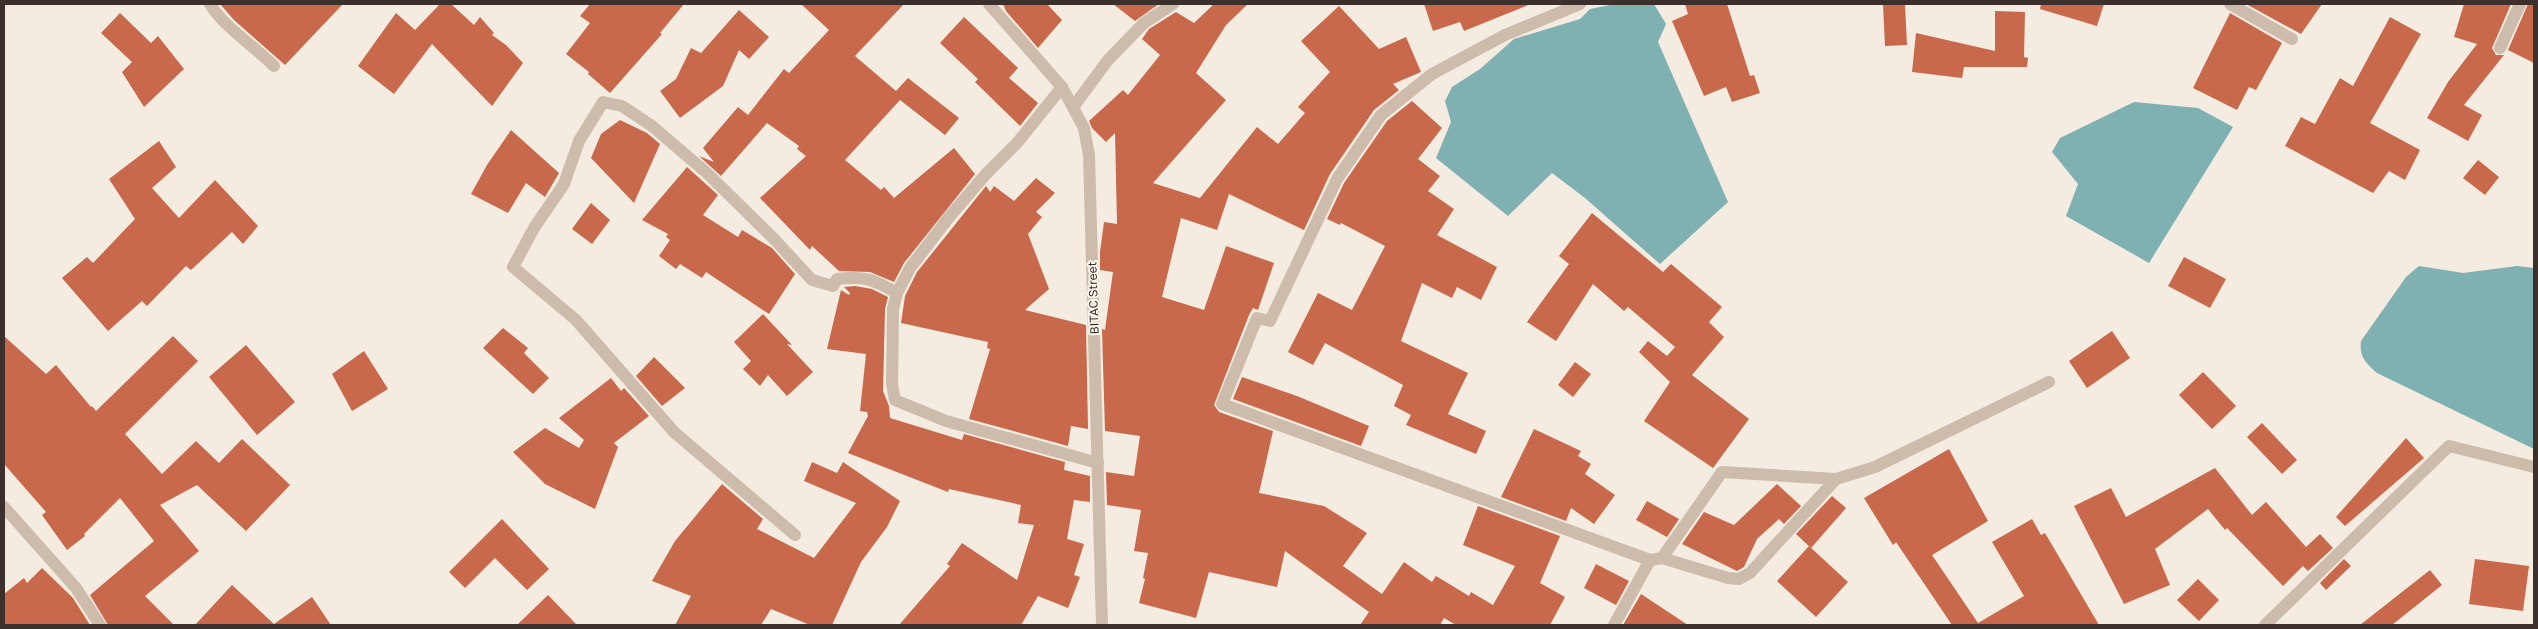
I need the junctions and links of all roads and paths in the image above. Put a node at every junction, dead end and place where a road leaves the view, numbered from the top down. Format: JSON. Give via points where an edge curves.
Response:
{"nodes":[{"id":1,"x":210,"y":4,"type":"edge"},
{"id":2,"x":989,"y":4,"type":"edge"},
{"id":3,"x":1173,"y":4,"type":"edge"},
{"id":4,"x":1580,"y":4,"type":"edge"},
{"id":5,"x":2230,"y":4,"type":"edge"},
{"id":6,"x":2520,"y":4,"type":"edge"},
{"id":7,"x":2292,"y":39,"type":"dead end"},
{"id":8,"x":2500,"y":48,"type":"dead end"},
{"id":9,"x":274,"y":66,"type":"dead end"},
{"id":10,"x":1062,"y":87,"type":"junction"},
{"id":11,"x":1074,"y":106,"type":"junction"},
{"id":12,"x":897,"y":293,"type":"junction"},
{"id":13,"x":2049,"y":382,"type":"dead end"},
{"id":14,"x":1098,"y":463,"type":"junction"},
{"id":15,"x":2534,"y":467,"type":"edge"},
{"id":16,"x":1836,"y":479,"type":"junction"},
{"id":17,"x":4,"y":507,"type":"edge"},
{"id":18,"x":795,"y":535,"type":"dead end"},
{"id":19,"x":1656,"y":559,"type":"junction"},
{"id":20,"x":100,"y":625,"type":"edge"},
{"id":21,"x":1102,"y":625,"type":"edge"},
{"id":22,"x":1614,"y":625,"type":"edge"},
{"id":23,"x":2266,"y":625,"type":"edge"}],
"edges":[{"from":1,"to":9,"type":"street","via":[[248,45]]},
{"from":2,"to":10,"type":"street","name":"BITAC Street"},
{"from":3,"to":11,"type":"street","via":[[1138,29],[1108,60]]},
{"from":4,"to":19,"type":"street","via":[[1505,35],[1440,70],[1382,115],[1337,179],[1270,321],[1258,318],[1222,404]]},
{"from":5,"to":7,"type":"street"},
{"from":6,"to":8,"type":"street"},
{"from":10,"to":11,"type":"street","name":"BITAC Street"},
{"from":10,"to":12,"type":"street","via":[[1017,143],[950,216],[910,268]]},
{"from":11,"to":14,"type":"street","name":"BITAC Street","via":[[1084,128],[1089,155]]},
{"from":12,"to":14,"type":"street","via":[[893,309],[892,384],[895,400],[946,421]]},
{"from":12,"to":18,"type":"street","via":[[860,276],[837,279],[833,286],[812,280],[706,173],[652,126],[622,106],[603,102],[579,141],[564,184],[534,228],[513,267],[576,320],[674,432]]},
{"from":13,"to":16,"type":"street","via":[[1875,466]]},
{"from":14,"to":21,"type":"street","name":"BITAC Street"},
{"from":15,"to":23,"type":"street","via":[[2449,446]]},
{"from":16,"to":19,"type":"street","via":[[1722,472]]},
{"from":16,"to":19,"type":"street","via":[[1750,573],[1738,579]]},
{"from":17,"to":20,"type":"street","via":[[76,588]]},
{"from":19,"to":22,"type":"street"}]}
